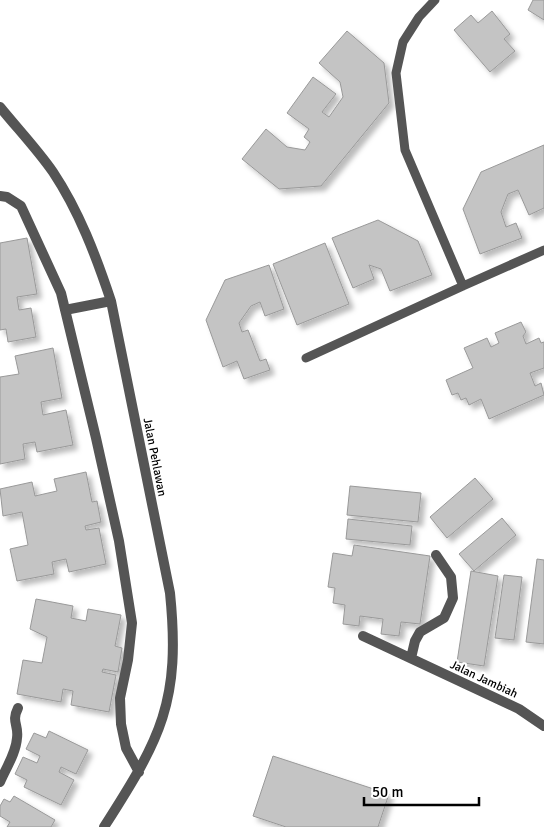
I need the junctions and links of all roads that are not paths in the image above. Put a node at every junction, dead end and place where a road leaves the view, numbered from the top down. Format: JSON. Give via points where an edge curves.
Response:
{"nodes":[{"id":1,"x":435,"y":0,"type":"edge"},
{"id":2,"x":0,"y":107,"type":"edge"},
{"id":3,"x":0,"y":196,"type":"edge"},
{"id":4,"x":544,"y":250,"type":"edge"},
{"id":5,"x":463,"y":286,"type":"junction"},
{"id":6,"x":111,"y":300,"type":"junction"},
{"id":7,"x":65,"y":310,"type":"junction"},
{"id":8,"x":306,"y":358,"type":"dead end"},
{"id":9,"x":436,"y":555,"type":"dead end"},
{"id":10,"x":363,"y":636,"type":"dead end"},
{"id":11,"x":411,"y":658,"type":"junction"},
{"id":12,"x":18,"y":708,"type":"dead end"},
{"id":13,"x":544,"y":726,"type":"edge"},
{"id":14,"x":139,"y":772,"type":"junction"},
{"id":15,"x":0,"y":782,"type":"edge"},
{"id":16,"x":104,"y":827,"type":"edge"}],
"edges":[{"from":1,"to":5,"type":"lane","via":[[403,42],[396,73],[406,150]]},
{"from":2,"to":6,"type":"street","name":"Jalan Pehlawan","via":[[53,172],[96,257]]},
{"from":3,"to":7,"type":"street","via":[[21,206],[61,293]]},
{"from":4,"to":5,"type":"lane"},
{"from":5,"to":8,"type":"lane"},
{"from":6,"to":7,"type":"street"},
{"from":6,"to":14,"type":"street","name":"Jalan Pehlawan","via":[[170,593],[174,630],[170,695],[162,724]]},
{"from":7,"to":14,"type":"street","via":[[119,540],[132,623],[120,698],[121,724],[126,748]]},
{"from":9,"to":11,"type":"street","via":[[451,577],[454,598],[444,618],[420,632]]},
{"from":10,"to":11,"type":"street","name":"Jalan Jambiah"},
{"from":11,"to":13,"type":"street","name":"Jalan Jambiah","via":[[519,709]]},
{"from":12,"to":15,"type":"street","via":[[14,716],[18,736],[16,746]]},
{"from":14,"to":16,"type":"street","name":"Jalan Pehlawan"}]}
